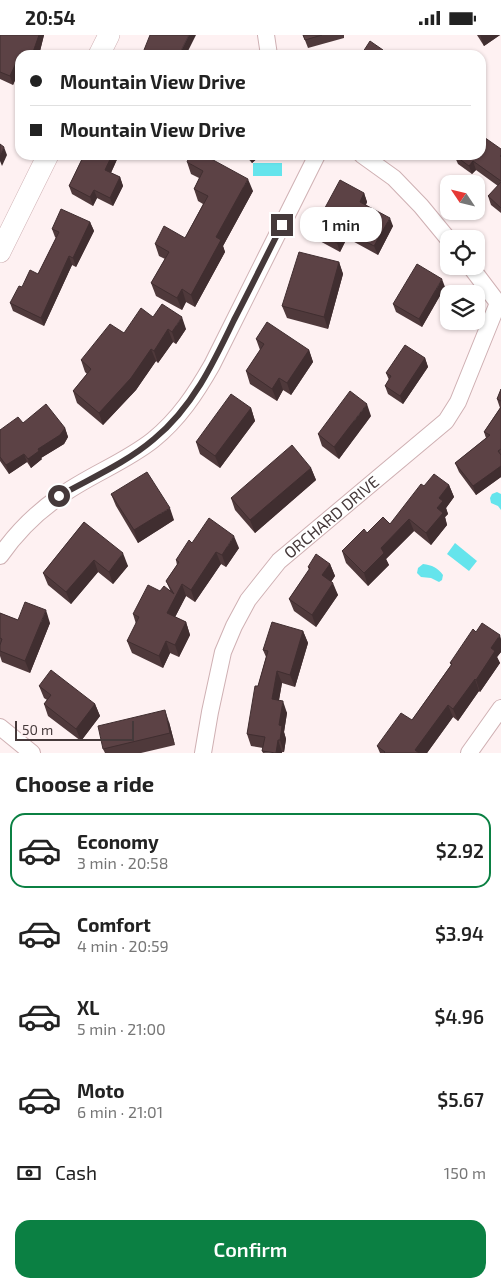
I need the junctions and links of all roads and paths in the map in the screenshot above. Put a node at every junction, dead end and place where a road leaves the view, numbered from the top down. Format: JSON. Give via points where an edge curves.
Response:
{"nodes":[{"id":1,"x":109,"y":35,"type":"edge"},
{"id":2,"x":266,"y":35,"type":"edge"},
{"id":3,"x":101,"y":50,"type":"edge"},
{"id":4,"x":268,"y":50,"type":"edge"},
{"id":5,"x":46,"y":160,"type":"edge"},
{"id":6,"x":314,"y":160,"type":"edge"},
{"id":7,"x":369,"y":160,"type":"edge"},
{"id":8,"x":441,"y":230,"type":"edge"},
{"id":9,"x":0,"y":252,"type":"edge"},
{"id":10,"x":477,"y":275,"type":"edge"},
{"id":11,"x":499,"y":305,"type":"edge"},
{"id":12,"x":0,"y":556,"type":"edge"},
{"id":13,"x":501,"y":708,"type":"edge"},
{"id":14,"x":0,"y":727,"type":"edge"},
{"id":15,"x":32,"y":753,"type":"edge"},
{"id":16,"x":203,"y":753,"type":"edge"},
{"id":17,"x":469,"y":753,"type":"edge"}],
"edges":[{"from":1,"to":3,"type":"street"},
{"from":2,"to":4,"type":"street"},
{"from":5,"to":9,"type":"street"},
{"from":6,"to":12,"type":"street","via":[[212,365],[180,414],[155,439],[130,457],[59,496],[36,515]]},
{"from":7,"to":8,"type":"street","via":[[394,178]]},
{"from":10,"to":11,"type":"street"},
{"from":11,"to":16,"type":"street","name":"ORCHARD DRIVE","via":[[458,402],[446,421],[279,561],[248,600],[223,653]]},
{"from":13,"to":17,"type":"street"},
{"from":14,"to":15,"type":"street"}]}
